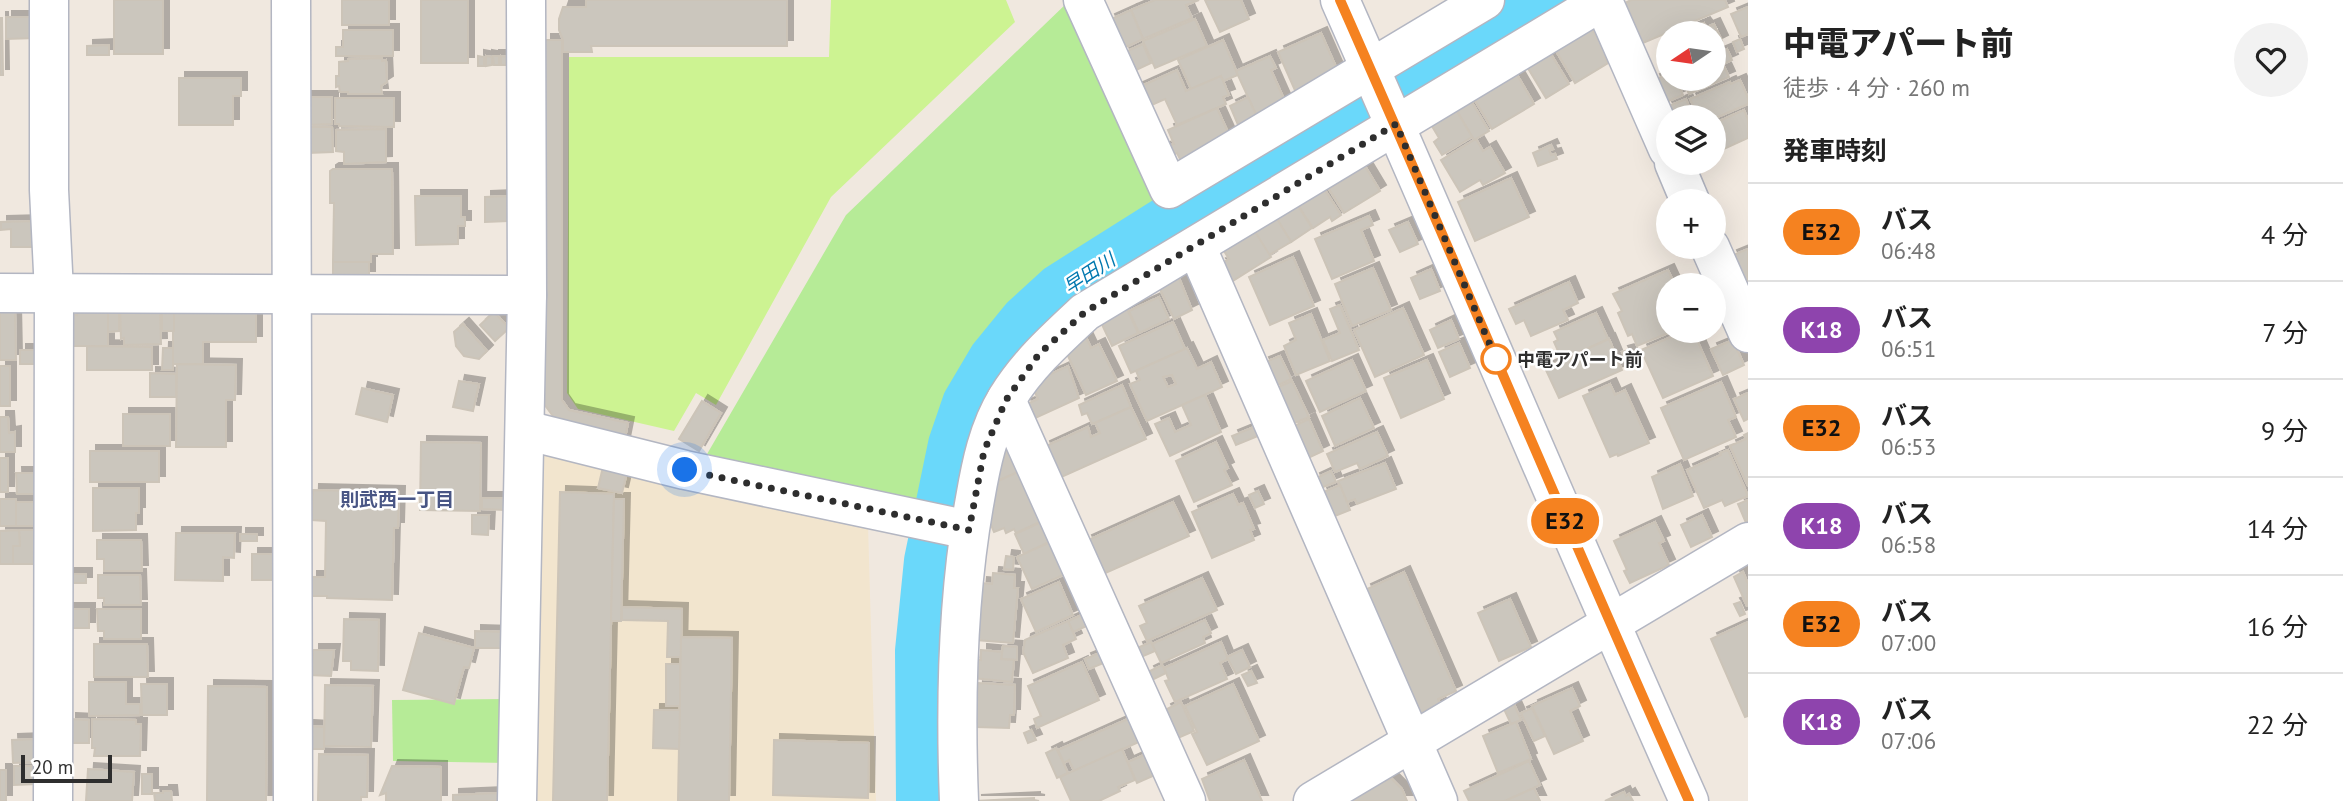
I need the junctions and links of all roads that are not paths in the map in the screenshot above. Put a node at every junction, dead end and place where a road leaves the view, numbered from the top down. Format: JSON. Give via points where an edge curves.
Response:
{"nodes":[{"id":1,"x":49,"y":0,"type":"edge"},
{"id":2,"x":290,"y":0,"type":"edge"},
{"id":3,"x":526,"y":0,"type":"edge"},
{"id":4,"x":1083,"y":0,"type":"edge"},
{"id":5,"x":1340,"y":0,"type":"edge"},
{"id":6,"x":1485,"y":0,"type":"edge"},
{"id":7,"x":1603,"y":0,"type":"edge"},
{"id":8,"x":1384,"y":97,"type":"junction"},
{"id":9,"x":1656,"y":121,"type":"edge"},
{"id":10,"x":1196,"y":246,"type":"junction"},
{"id":11,"x":1715,"y":259,"type":"edge"},
{"id":12,"x":54,"y":292,"type":"junction"},
{"id":13,"x":0,"y":293,"type":"edge"},
{"id":14,"x":293,"y":294,"type":"junction"},
{"id":15,"x":527,"y":296,"type":"junction"},
{"id":16,"x":1748,"y":333,"type":"edge"},
{"id":17,"x":1006,"y":400,"type":"junction"},
{"id":18,"x":525,"y":430,"type":"junction"},
{"id":19,"x":965,"y":530,"type":"junction"},
{"id":20,"x":1748,"y":542,"type":"edge"},
{"id":21,"x":1609,"y":624,"type":"junction"},
{"id":22,"x":1412,"y":742,"type":"junction"},
{"id":23,"x":52,"y":801,"type":"edge"},
{"id":24,"x":293,"y":801,"type":"edge"},
{"id":25,"x":517,"y":801,"type":"edge"},
{"id":26,"x":959,"y":801,"type":"edge"},
{"id":27,"x":1186,"y":801,"type":"edge"},
{"id":28,"x":1313,"y":801,"type":"edge"},
{"id":29,"x":1438,"y":801,"type":"edge"},
{"id":30,"x":1689,"y":801,"type":"edge"}],
"edges":[{"from":1,"to":12,"type":"street"},
{"from":2,"to":14,"type":"street"},
{"from":3,"to":15,"type":"street"},
{"from":4,"to":8,"type":"street","via":[[1169,189]]},
{"from":5,"to":8,"type":"street"},
{"from":6,"to":8,"type":"street"},
{"from":7,"to":8,"type":"street"},
{"from":7,"to":9,"type":"street"},
{"from":8,"to":10,"type":"street"},
{"from":8,"to":21,"type":"street"},
{"from":10,"to":17,"type":"street","via":[[1085,312],[1039,354]]},
{"from":10,"to":22,"type":"street"},
{"from":11,"to":16,"type":"street"},
{"from":12,"to":13,"type":"street"},
{"from":12,"to":14,"type":"street"},
{"from":12,"to":23,"type":"street"},
{"from":14,"to":15,"type":"street"},
{"from":14,"to":24,"type":"street"},
{"from":15,"to":18,"type":"street"},
{"from":17,"to":19,"type":"street","via":[[984,451]]},
{"from":17,"to":27,"type":"street"},
{"from":18,"to":19,"type":"street","via":[[685,470]]},
{"from":18,"to":25,"type":"street"},
{"from":19,"to":26,"type":"street"},
{"from":20,"to":21,"type":"street"},
{"from":21,"to":22,"type":"street"},
{"from":21,"to":30,"type":"street"},
{"from":22,"to":28,"type":"street"},
{"from":22,"to":29,"type":"street"}]}
